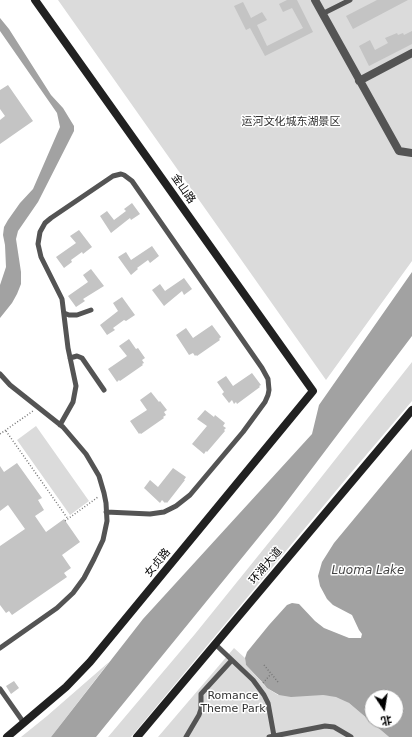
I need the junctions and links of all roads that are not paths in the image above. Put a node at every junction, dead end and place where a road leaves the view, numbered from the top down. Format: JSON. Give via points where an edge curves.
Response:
{"nodes":[{"id":1,"x":35,"y":0,"type":"edge"},
{"id":2,"x":315,"y":0,"type":"edge"},
{"id":3,"x":350,"y":0,"type":"edge"},
{"id":4,"x":322,"y":14,"type":"junction"},
{"id":5,"x":412,"y":53,"type":"edge"},
{"id":6,"x":359,"y":81,"type":"junction"},
{"id":7,"x":412,"y":153,"type":"edge"},
{"id":8,"x":91,"y":310,"type":"dead end"},
{"id":9,"x":64,"y":313,"type":"junction"},
{"id":10,"x":70,"y":358,"type":"junction"},
{"id":11,"x":0,"y":374,"type":"edge"},
{"id":12,"x":104,"y":390,"type":"dead end"},
{"id":13,"x":313,"y":392,"type":"joint"},
{"id":14,"x":412,"y":410,"type":"edge"},
{"id":15,"x":60,"y":425,"type":"junction"},
{"id":16,"x":106,"y":512,"type":"junction"},
{"id":17,"x":216,"y":644,"type":"junction"},
{"id":18,"x":0,"y":648,"type":"edge"},
{"id":19,"x":232,"y":660,"type":"junction"},
{"id":20,"x":0,"y":689,"type":"edge"},
{"id":21,"x":24,"y":723,"type":"junction"},
{"id":22,"x":271,"y":736,"type":"edge"},
{"id":23,"x":7,"y":737,"type":"edge"},
{"id":24,"x":137,"y":737,"type":"edge"},
{"id":25,"x":186,"y":737,"type":"edge"},
{"id":26,"x":351,"y":737,"type":"edge"}],
"edges":[{"from":1,"to":13,"type":"street","name":"金山路"},
{"from":2,"to":4,"type":"street"},
{"from":3,"to":4,"type":"lane"},
{"from":4,"to":6,"type":"street"},
{"from":5,"to":6,"type":"street"},
{"from":6,"to":7,"type":"street","via":[[399,151]]},
{"from":8,"to":9,"type":"lane","via":[[78,315]]},
{"from":9,"to":10,"type":"lane"},
{"from":9,"to":16,"type":"lane","via":[[62,299],[39,250],[42,228],[50,218],[110,178],[124,174],[132,181],[262,368],[269,384],[268,395],[243,432],[190,495],[176,506],[164,512],[150,514]]},
{"from":10,"to":12,"type":"lane","via":[[82,358]]},
{"from":10,"to":15,"type":"lane","via":[[76,386],[75,394]]},
{"from":11,"to":15,"type":"lane"},
{"from":13,"to":21,"type":"street","name":"女贞路","via":[[90,662],[66,687]]},
{"from":14,"to":17,"type":"street","name":"环湖大道"},
{"from":15,"to":16,"type":"lane","via":[[86,454],[99,476]]},
{"from":16,"to":18,"type":"lane","via":[[103,540],[89,569],[73,593],[57,608]]},
{"from":17,"to":19,"type":"lane"},
{"from":17,"to":24,"type":"street","name":"环湖大道"},
{"from":19,"to":22,"type":"lane","via":[[253,680],[264,695],[268,703]]},
{"from":19,"to":25,"type":"lane","via":[[201,694],[199,715]]},
{"from":20,"to":21,"type":"lane"},
{"from":21,"to":23,"type":"street","name":"女贞路"},
{"from":22,"to":26,"type":"lane","via":[[324,726],[334,727]]}]}
